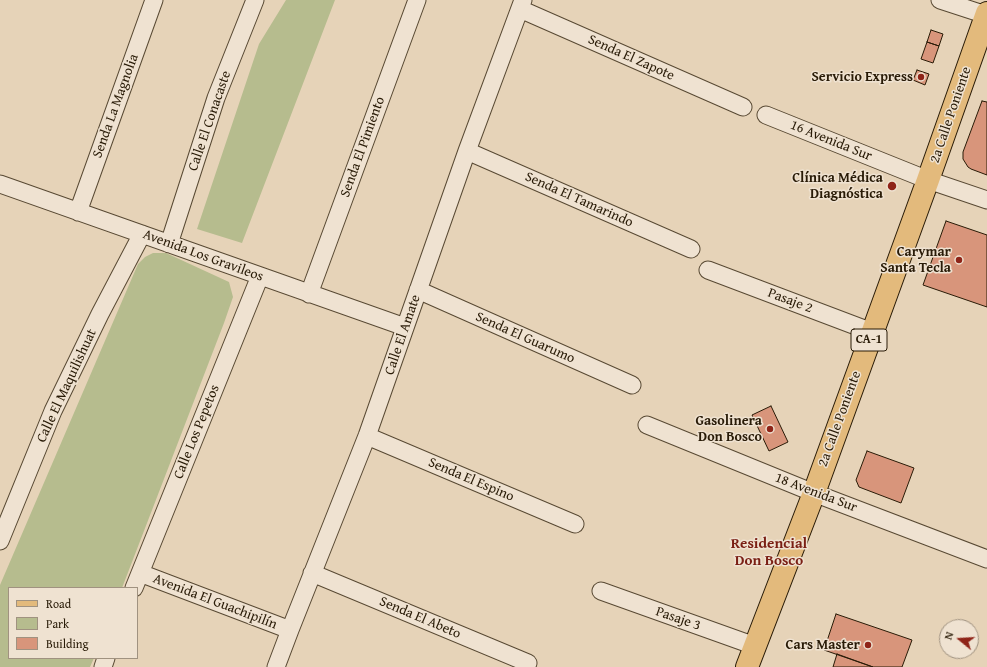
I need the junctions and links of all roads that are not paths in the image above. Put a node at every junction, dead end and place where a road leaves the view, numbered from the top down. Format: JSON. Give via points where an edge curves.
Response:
{"nodes":[{"id":1,"x":154,"y":0,"type":"edge"},
{"id":2,"x":255,"y":0,"type":"edge"},
{"id":3,"x":417,"y":0,"type":"edge"},
{"id":4,"x":940,"y":0,"type":"edge"},
{"id":5,"x":522,"y":5,"type":"edge"},
{"id":6,"x":986,"y":14,"type":"edge"},
{"id":7,"x":742,"y":107,"type":"dead end"},
{"id":8,"x":766,"y":115,"type":"dead end"},
{"id":9,"x":467,"y":151,"type":"junction"},
{"id":10,"x":928,"y":180,"type":"junction"},
{"id":11,"x":0,"y":184,"type":"edge"},
{"id":12,"x":987,"y":200,"type":"edge"},
{"id":13,"x":78,"y":212,"type":"junction"},
{"id":14,"x":142,"y":234,"type":"junction"},
{"id":15,"x":169,"y":244,"type":"junction"},
{"id":16,"x":691,"y":249,"type":"dead end"},
{"id":17,"x":708,"y":270,"type":"dead end"},
{"id":18,"x":260,"y":276,"type":"junction"},
{"id":19,"x":418,"y":290,"type":"junction"},
{"id":20,"x":309,"y":294,"type":"junction"},
{"id":21,"x":405,"y":327,"type":"junction"},
{"id":22,"x":872,"y":332,"type":"junction"},
{"id":23,"x":632,"y":385,"type":"dead end"},
{"id":24,"x":647,"y":425,"type":"dead end"},
{"id":25,"x":366,"y":436,"type":"junction"},
{"id":26,"x":814,"y":493,"type":"junction"},
{"id":27,"x":575,"y":524,"type":"dead end"},
{"id":28,"x":0,"y":541,"type":"edge"},
{"id":29,"x":987,"y":559,"type":"edge"},
{"id":30,"x":312,"y":573,"type":"junction"},
{"id":31,"x":137,"y":581,"type":"edge"},
{"id":32,"x":601,"y":592,"type":"dead end"},
{"id":33,"x":290,"y":630,"type":"junction"},
{"id":34,"x":755,"y":646,"type":"junction"},
{"id":35,"x":528,"y":663,"type":"dead end"},
{"id":36,"x":276,"y":667,"type":"edge"},
{"id":37,"x":747,"y":667,"type":"edge"}],
"edges":[{"from":1,"to":13,"type":"street","name":"Senda La Magnolia"},
{"from":2,"to":15,"type":"street","name":"Calle El Conacaste","via":[[216,98]]},
{"from":3,"to":20,"type":"street","name":"Senda El Pimiento"},
{"from":4,"to":6,"type":"street"},
{"from":5,"to":7,"type":"street","name":"Senda El Zapote"},
{"from":5,"to":9,"type":"street","name":"Calle El Amate"},
{"from":6,"to":10,"type":"main road","name":"2a Calle Poniente","number":"CA-1"},
{"from":8,"to":10,"type":"street","name":"16 Avenida Sur"},
{"from":9,"to":16,"type":"street","name":"Senda El Tamarindo"},
{"from":9,"to":19,"type":"street","name":"Calle El Amate"},
{"from":10,"to":12,"type":"street","name":"16 Avenida Sur"},
{"from":10,"to":22,"type":"main road","name":"2a Calle Poniente","number":"CA-1"},
{"from":11,"to":13,"type":"street","name":"Avenida Los Gravileos"},
{"from":13,"to":14,"type":"street","name":"Avenida Los Gravileos"},
{"from":14,"to":15,"type":"street","name":"Avenida Los Gravileos"},
{"from":14,"to":28,"type":"street","name":"Calle El Maquilishuat","via":[[53,412]]},
{"from":15,"to":18,"type":"street","name":"Avenida Los Gravileos"},
{"from":17,"to":22,"type":"street","name":"Pasaje 2"},
{"from":18,"to":20,"type":"street","name":"Avenida Los Gravileos"},
{"from":18,"to":31,"type":"street","name":"Calle Los Pepetos"},
{"from":19,"to":21,"type":"street","name":"Calle El Amate"},
{"from":19,"to":23,"type":"street","name":"Senda El Guarumo"},
{"from":20,"to":21,"type":"street","name":"Avenida Los Gravileos"},
{"from":21,"to":25,"type":"street","name":"Calle El Amate"},
{"from":22,"to":26,"type":"main road","name":"2a Calle Poniente","number":"CA-1"},
{"from":24,"to":26,"type":"street","name":"18 Avenida Sur"},
{"from":25,"to":27,"type":"street","name":"Senda El Espino"},
{"from":25,"to":30,"type":"street","name":"Calle El Amate"},
{"from":26,"to":29,"type":"street","name":"18 Avenida Sur"},
{"from":26,"to":34,"type":"main road","name":"2a Calle Poniente","number":"CA-1"},
{"from":30,"to":33,"type":"street","name":"Calle El Amate"},
{"from":30,"to":35,"type":"street","name":"Senda El Abeto"},
{"from":31,"to":33,"type":"street","name":"Avenida El Guachipilín"},
{"from":32,"to":34,"type":"street","name":"Pasaje 3"},
{"from":33,"to":36,"type":"street","name":"Calle El Amate"},
{"from":34,"to":37,"type":"main road","name":"2a Calle Poniente","number":"CA-1"}]}
